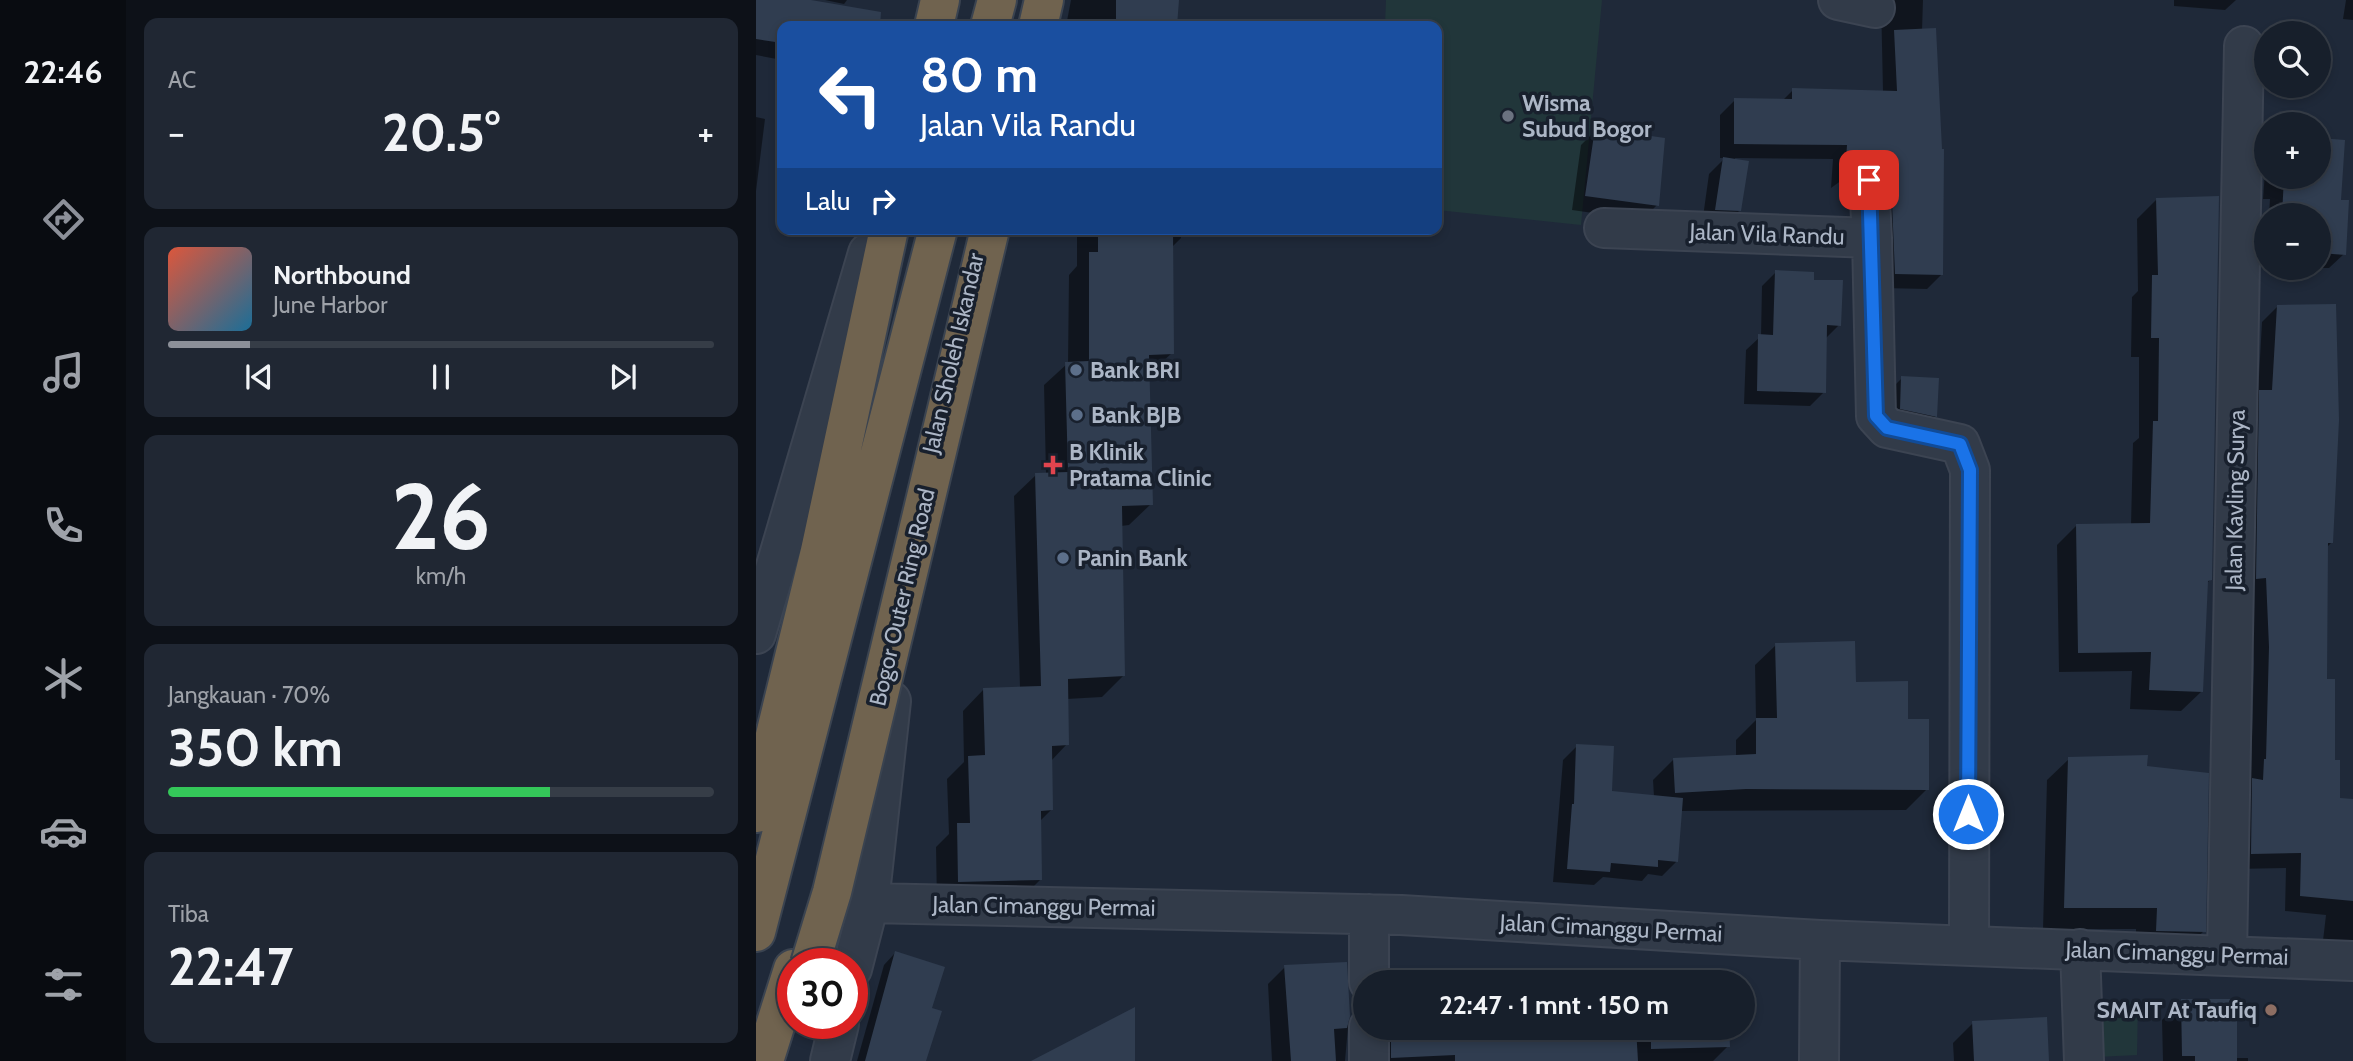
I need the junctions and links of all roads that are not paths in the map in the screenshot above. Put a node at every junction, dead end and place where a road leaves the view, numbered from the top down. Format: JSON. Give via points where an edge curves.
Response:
{"nodes":[{"id":1,"x":940,"y":0,"type":"edge"},
{"id":2,"x":997,"y":0,"type":"edge"},
{"id":3,"x":1035,"y":0,"type":"edge"},
{"id":4,"x":1044,"y":0,"type":"edge"},
{"id":5,"x":1838,"y":0,"type":"edge"},
{"id":6,"x":1875,"y":8,"type":"dead end"},
{"id":7,"x":935,"y":21,"type":"edge"},
{"id":8,"x":991,"y":21,"type":"edge"},
{"id":9,"x":1030,"y":21,"type":"edge"},
{"id":10,"x":1039,"y":21,"type":"edge"},
{"id":11,"x":2244,"y":46,"type":"dead end"},
{"id":12,"x":1869,"y":180,"type":"dead end"},
{"id":13,"x":1604,"y":228,"type":"dead end"},
{"id":14,"x":873,"y":235,"type":"edge"},
{"id":15,"x":888,"y":235,"type":"edge"},
{"id":16,"x":936,"y":235,"type":"edge"},
{"id":17,"x":981,"y":235,"type":"edge"},
{"id":18,"x":989,"y":235,"type":"edge"},
{"id":19,"x":1872,"y":238,"type":"junction"},
{"id":20,"x":907,"y":552,"type":"junction"},
{"id":21,"x":756,"y":634,"type":"edge"},
{"id":22,"x":756,"y":813,"type":"edge"},
{"id":23,"x":869,"y":902,"type":"junction"},
{"id":24,"x":1369,"y":914,"type":"junction"},
{"id":25,"x":756,"y":932,"type":"edge"},
{"id":26,"x":1820,"y":940,"type":"junction"},
{"id":27,"x":1969,"y":945,"type":"junction"},
{"id":28,"x":798,"y":948,"type":"edge"},
{"id":29,"x":815,"y":948,"type":"edge"},
{"id":30,"x":857,"y":948,"type":"edge"},
{"id":31,"x":2080,"y":949,"type":"junction"},
{"id":32,"x":2227,"y":955,"type":"junction"},
{"id":33,"x":2353,"y":961,"type":"edge"},
{"id":34,"x":1369,"y":970,"type":"edge"},
{"id":35,"x":777,"y":1019,"type":"edge"},
{"id":36,"x":786,"y":1039,"type":"edge"},
{"id":37,"x":835,"y":1039,"type":"edge"},
{"id":38,"x":1369,"y":1040,"type":"edge"},
{"id":39,"x":764,"y":1061,"type":"edge"},
{"id":40,"x":779,"y":1061,"type":"edge"},
{"id":41,"x":830,"y":1061,"type":"edge"},
{"id":42,"x":1369,"y":1061,"type":"edge"},
{"id":43,"x":1819,"y":1061,"type":"edge"},
{"id":44,"x":2084,"y":1061,"type":"edge"}],
"edges":[{"from":1,"to":7,"type":"highway"},
{"from":2,"to":8,"type":"highway"},
{"from":3,"to":9,"type":"highway"},
{"from":4,"to":10,"type":"highway"},
{"from":5,"to":6,"type":"street"},
{"from":11,"to":32,"type":"street","name":"Jalan Kavling Surya"},
{"from":12,"to":19,"type":"street"},
{"from":13,"to":19,"type":"street","name":"Jalan Vila Randu"},
{"from":14,"to":21,"type":"street"},
{"from":15,"to":22,"type":"highway","via":[[820,551]]},
{"from":16,"to":25,"type":"highway"},
{"from":17,"to":20,"type":"highway","name":"Jalan Sholeh Iskandar"},
{"from":18,"to":29,"type":"highway","name":"Bogor Outer Ring Road","bridge":true},
{"from":19,"to":27,"type":"street","name":"Jalan Vila Randu","via":[[1876,416],[1887,428],[1960,444],[1970,470]]},
{"from":20,"to":23,"type":"street"},
{"from":20,"to":28,"type":"highway","name":"Jalan Sholeh Iskandar"},
{"from":23,"to":24,"type":"street","name":"Jalan Cimanggu Permai"},
{"from":23,"to":30,"type":"street"},
{"from":24,"to":26,"type":"street","name":"Jalan Cimanggu Permai"},
{"from":24,"to":34,"type":"street"},
{"from":26,"to":27,"type":"street","name":"Jalan Cimanggu Permai"},
{"from":26,"to":43,"type":"street"},
{"from":27,"to":31,"type":"street","name":"Jalan Cimanggu Permai"},
{"from":31,"to":32,"type":"street","name":"Jalan Cimanggu Permai"},
{"from":31,"to":44,"type":"street"},
{"from":32,"to":33,"type":"street","name":"Jalan Cimanggu Permai"},
{"from":35,"to":39,"type":"highway","name":"Jalan Sholeh Iskandar"},
{"from":36,"to":40,"type":"highway"},
{"from":37,"to":41,"type":"street"},
{"from":38,"to":42,"type":"street"}]}
